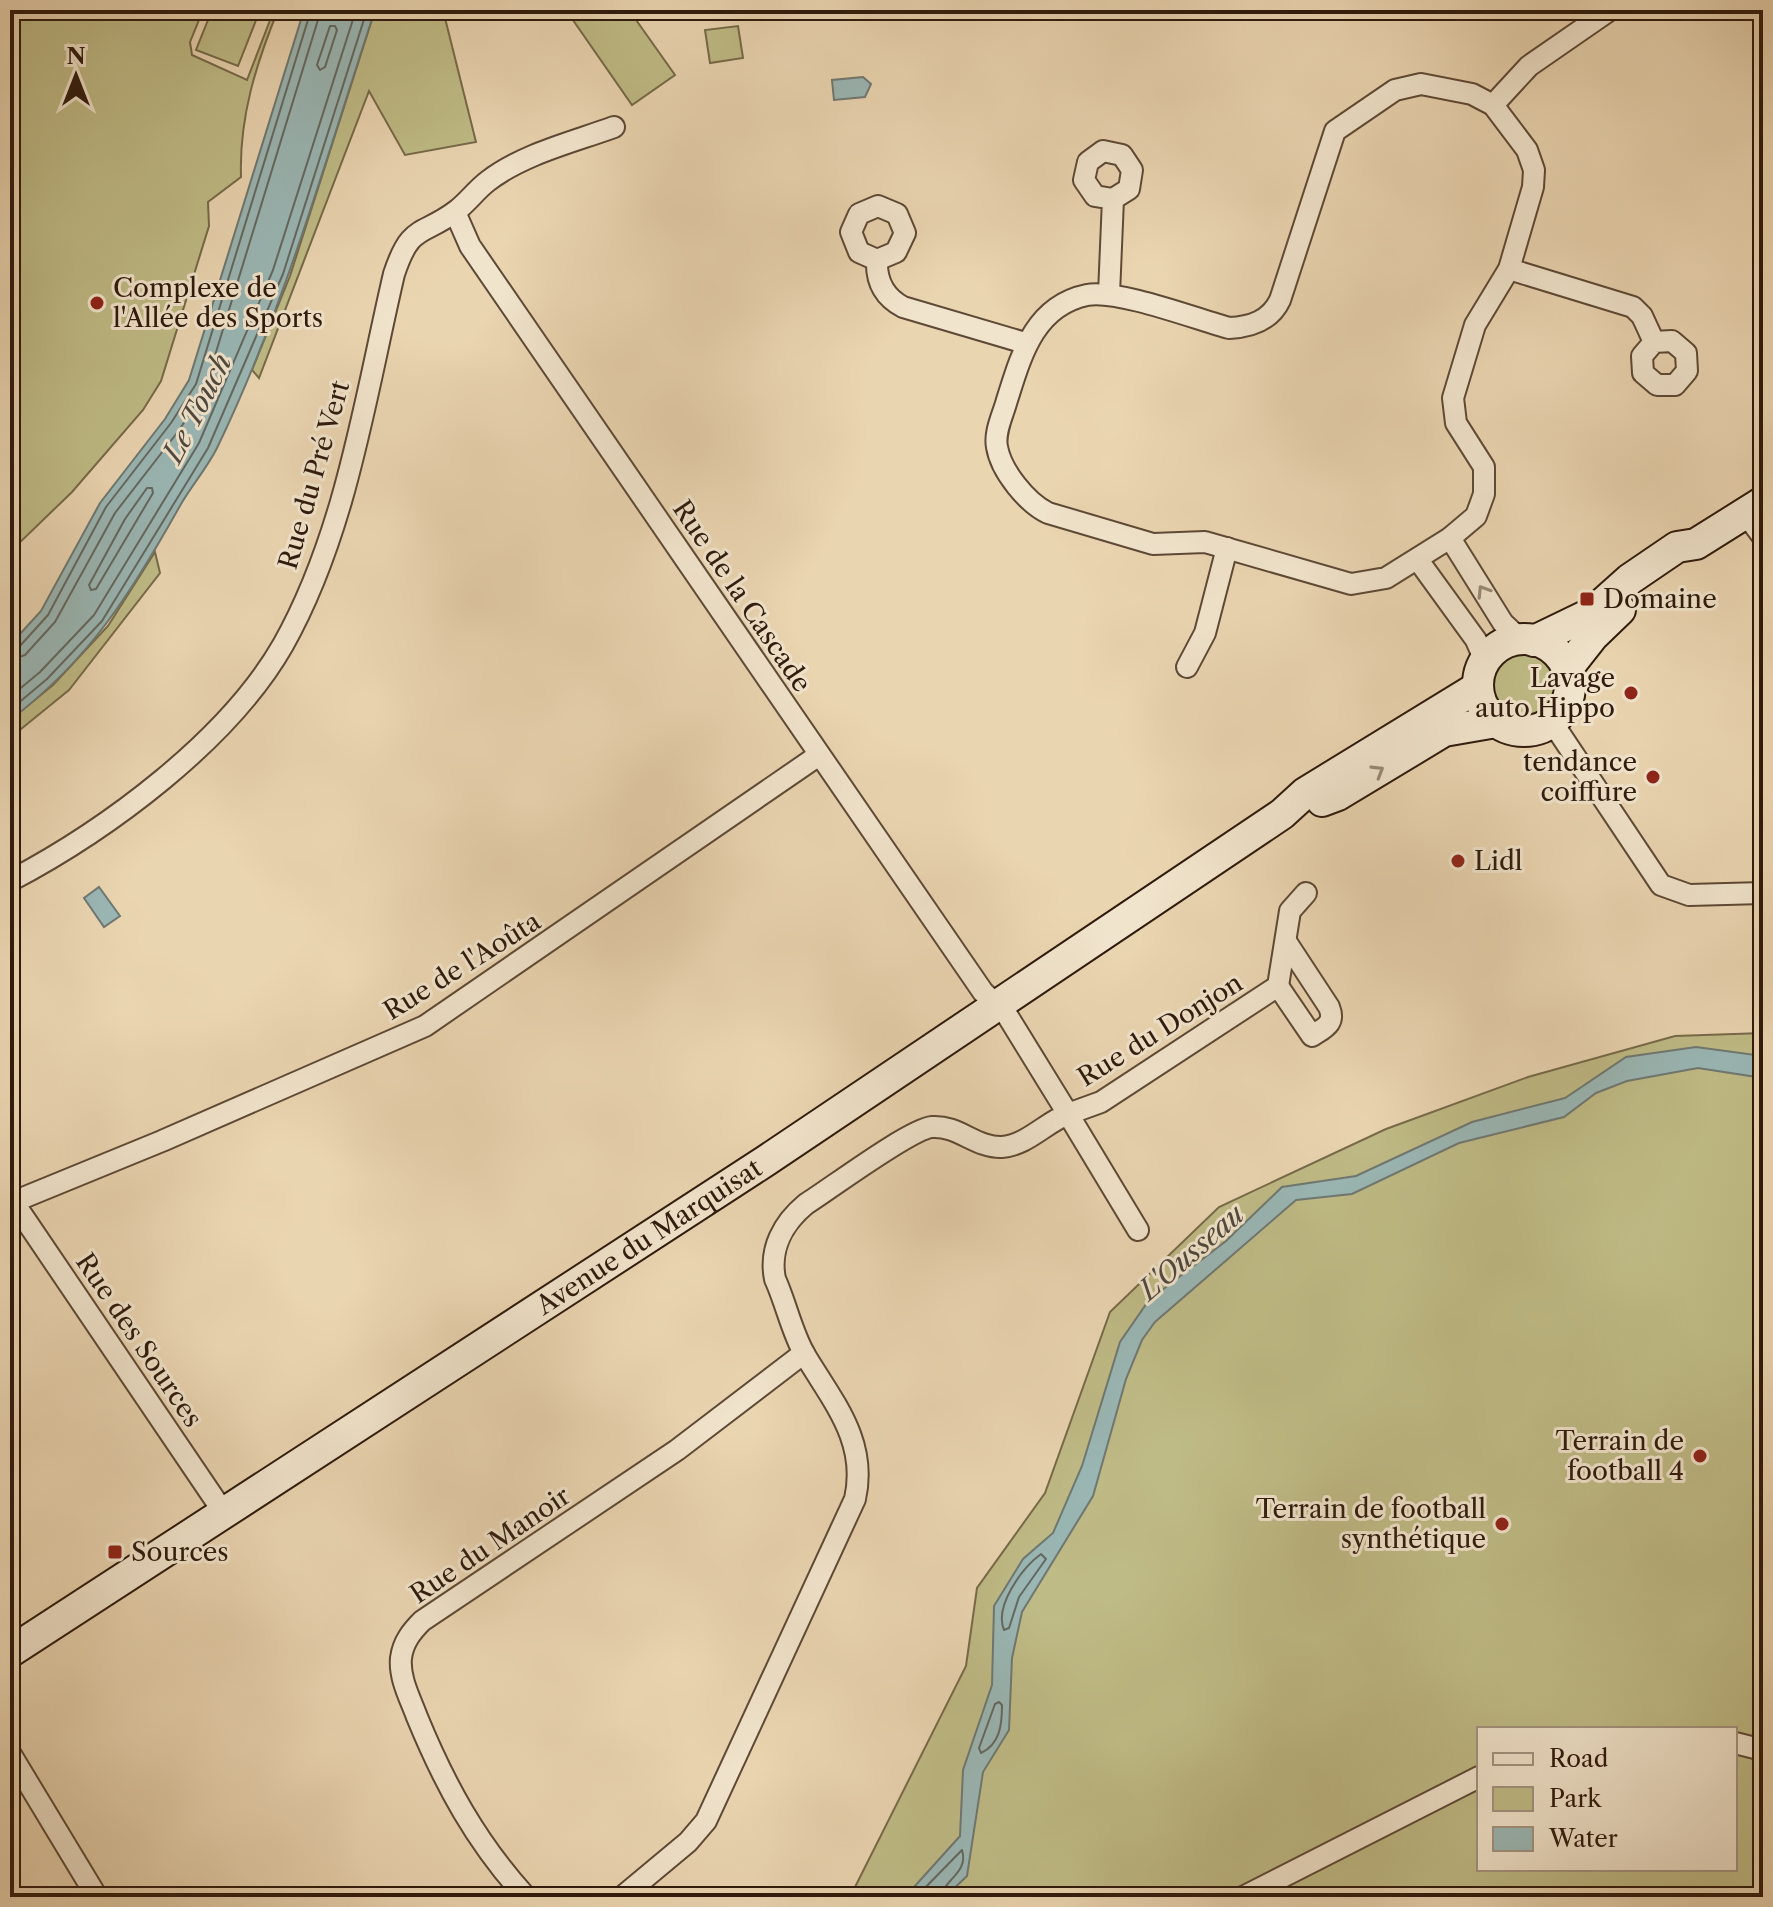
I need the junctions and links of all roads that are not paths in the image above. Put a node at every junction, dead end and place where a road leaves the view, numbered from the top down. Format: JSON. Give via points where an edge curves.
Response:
{"nodes":[{"id":1,"x":1610,"y":10,"type":"edge"},
{"id":2,"x":1493,"y":105,"type":"junction"},
{"id":3,"x":614,"y":127,"type":"dead end"},
{"id":4,"x":1113,"y":199,"type":"dead end"},
{"id":5,"x":455,"y":212,"type":"junction"},
{"id":6,"x":877,"y":260,"type":"dead end"},
{"id":7,"x":1509,"y":269,"type":"junction"},
{"id":8,"x":1109,"y":294,"type":"junction"},
{"id":9,"x":1654,"y":342,"type":"dead end"},
{"id":10,"x":1025,"y":343,"type":"junction"},
{"id":11,"x":1757,"y":517,"type":"edge"},
{"id":12,"x":1450,"y":538,"type":"junction"},
{"id":13,"x":1696,"y":544,"type":"junction"},
{"id":14,"x":1227,"y":548,"type":"junction"},
{"id":15,"x":1418,"y":560,"type":"junction"},
{"id":16,"x":1528,"y":640,"type":"junction"},
{"id":17,"x":1187,"y":667,"type":"dead end"},
{"id":18,"x":1567,"y":669,"type":"junction"},
{"id":19,"x":1481,"y":674,"type":"junction"},
{"id":20,"x":1496,"y":722,"type":"junction"},
{"id":21,"x":1552,"y":722,"type":"junction"},
{"id":22,"x":819,"y":755,"type":"junction"},
{"id":23,"x":1282,"y":814,"type":"junction"},
{"id":24,"x":10,"y":881,"type":"edge"},
{"id":25,"x":1306,"y":893,"type":"dead end"},
{"id":26,"x":1763,"y":893,"type":"edge"},
{"id":27,"x":1287,"y":943,"type":"junction"},
{"id":28,"x":1278,"y":986,"type":"junction"},
{"id":29,"x":994,"y":1005,"type":"junction"},
{"id":30,"x":1068,"y":1114,"type":"junction"},
{"id":31,"x":12,"y":1199,"type":"edge"},
{"id":32,"x":1138,"y":1230,"type":"dead end"},
{"id":33,"x":804,"y":1353,"type":"junction"},
{"id":34,"x":224,"y":1513,"type":"junction"},
{"id":35,"x":10,"y":1652,"type":"edge"},
{"id":36,"x":1737,"y":1744,"type":"edge"},
{"id":37,"x":1763,"y":1750,"type":"edge"},
{"id":38,"x":10,"y":1753,"type":"edge"},
{"id":39,"x":1477,"y":1778,"type":"edge"},
{"id":40,"x":1274,"y":1889,"type":"edge"},
{"id":41,"x":97,"y":1897,"type":"edge"},
{"id":42,"x":526,"y":1897,"type":"edge"},
{"id":43,"x":622,"y":1897,"type":"edge"},
{"id":44,"x":1243,"y":1897,"type":"edge"}],
"edges":[{"from":1,"to":2,"type":"street","via":[[1529,66]]},
{"from":2,"to":7,"type":"street","via":[[1527,150],[1534,170]]},
{"from":2,"to":8,"type":"street","via":[[1472,94],[1409,85],[1338,127],[1328,144],[1280,300],[1262,320],[1229,328]]},
{"from":3,"to":5,"type":"street","name":"Rue du Pré Vert","via":[[489,180]]},
{"from":4,"to":8,"type":"street"},
{"from":5,"to":22,"type":"street","name":"Rue de la Cascade","via":[[479,259]]},
{"from":5,"to":24,"type":"street","name":"Rue du Pré Vert","via":[[418,231],[401,253],[334,520],[302,607],[264,675],[151,787]]},
{"from":6,"to":10,"type":"street","via":[[879,283],[898,305]]},
{"from":7,"to":9,"type":"street","via":[[1633,307]]},
{"from":7,"to":12,"type":"street","via":[[1475,325],[1456,385],[1454,417],[1482,462],[1485,489],[1479,512]]},
{"from":8,"to":10,"type":"street","via":[[1071,300],[1039,323]]},
{"from":10,"to":14,"type":"street","via":[[997,448],[1034,505],[1148,543],[1194,540]]},
{"from":11,"to":13,"type":"main road"},
{"from":12,"to":15,"type":"street"},
{"from":16,"to":12,"type":"street","one_way":true,"via":[[1503,623]]},
{"from":13,"to":16,"type":"main road","via":[[1677,547],[1592,613]]},
{"from":13,"to":18,"type":"main road","via":[[1682,563],[1593,636]]},
{"from":14,"to":15,"type":"street","via":[[1351,584],[1386,578]]},
{"from":14,"to":17,"type":"street","via":[[1205,633]]},
{"from":15,"to":19,"type":"street","via":[[1476,640]]},
{"from":16,"to":18,"type":"main road","via":[[1548,646]]},
{"from":16,"to":19,"type":"main road","via":[[1494,650]]},
{"from":18,"to":21,"type":"main road","via":[[1568,698]]},
{"from":19,"to":20,"type":"main road","via":[[1486,712]]},
{"from":19,"to":23,"type":"main road","name":"Avenue du Marquisat"},
{"from":20,"to":21,"type":"main road","via":[[1524,731]]},
{"from":23,"to":20,"type":"main road","name":"Avenue du Marquisat","one_way":true,"via":[[1338,795],[1444,731]]},
{"from":21,"to":26,"type":"street","via":[[1661,885],[1689,895]]},
{"from":22,"to":29,"type":"street","name":"Rue de la Cascade"},
{"from":22,"to":31,"type":"street","name":"Rue de l'Aoûta","via":[[425,1026],[191,1129]]},
{"from":23,"to":29,"type":"main road","name":"Avenue du Marquisat"},
{"from":25,"to":27,"type":"street","name":"Rue du Donjon","via":[[1290,911]]},
{"from":27,"to":28,"type":"street","name":"Rue du Donjon"},
{"from":27,"to":28,"type":"street","name":"Rue du Donjon","via":[[1329,1007],[1329,1025],[1312,1036]]},
{"from":28,"to":30,"type":"street","name":"Rue du Donjon","via":[[1101,1102]]},
{"from":29,"to":30,"type":"street","via":[[1007,1015]]},
{"from":29,"to":34,"type":"main road","name":"Avenue du Marquisat","via":[[740,1178]]},
{"from":30,"to":32,"type":"street"},
{"from":30,"to":33,"type":"street","via":[[1004,1147],[989,1146],[951,1128],[921,1130],[794,1214],[777,1238],[772,1267]]},
{"from":31,"to":34,"type":"street","name":"Rue des Sources"},
{"from":33,"to":42,"type":"street","name":"Rue du Manoir","via":[[677,1450],[422,1621],[407,1639],[401,1656],[403,1678],[441,1776],[482,1845]]},
{"from":33,"to":43,"type":"street","via":[[853,1436],[859,1467],[855,1499],[706,1821]]},
{"from":34,"to":35,"type":"main road","name":"Avenue du Marquisat"},
{"from":36,"to":37,"type":"street"},
{"from":38,"to":41,"type":"street"},
{"from":39,"to":40,"type":"street","via":[[1376,1827]]},
{"from":40,"to":44,"type":"street"}]}
